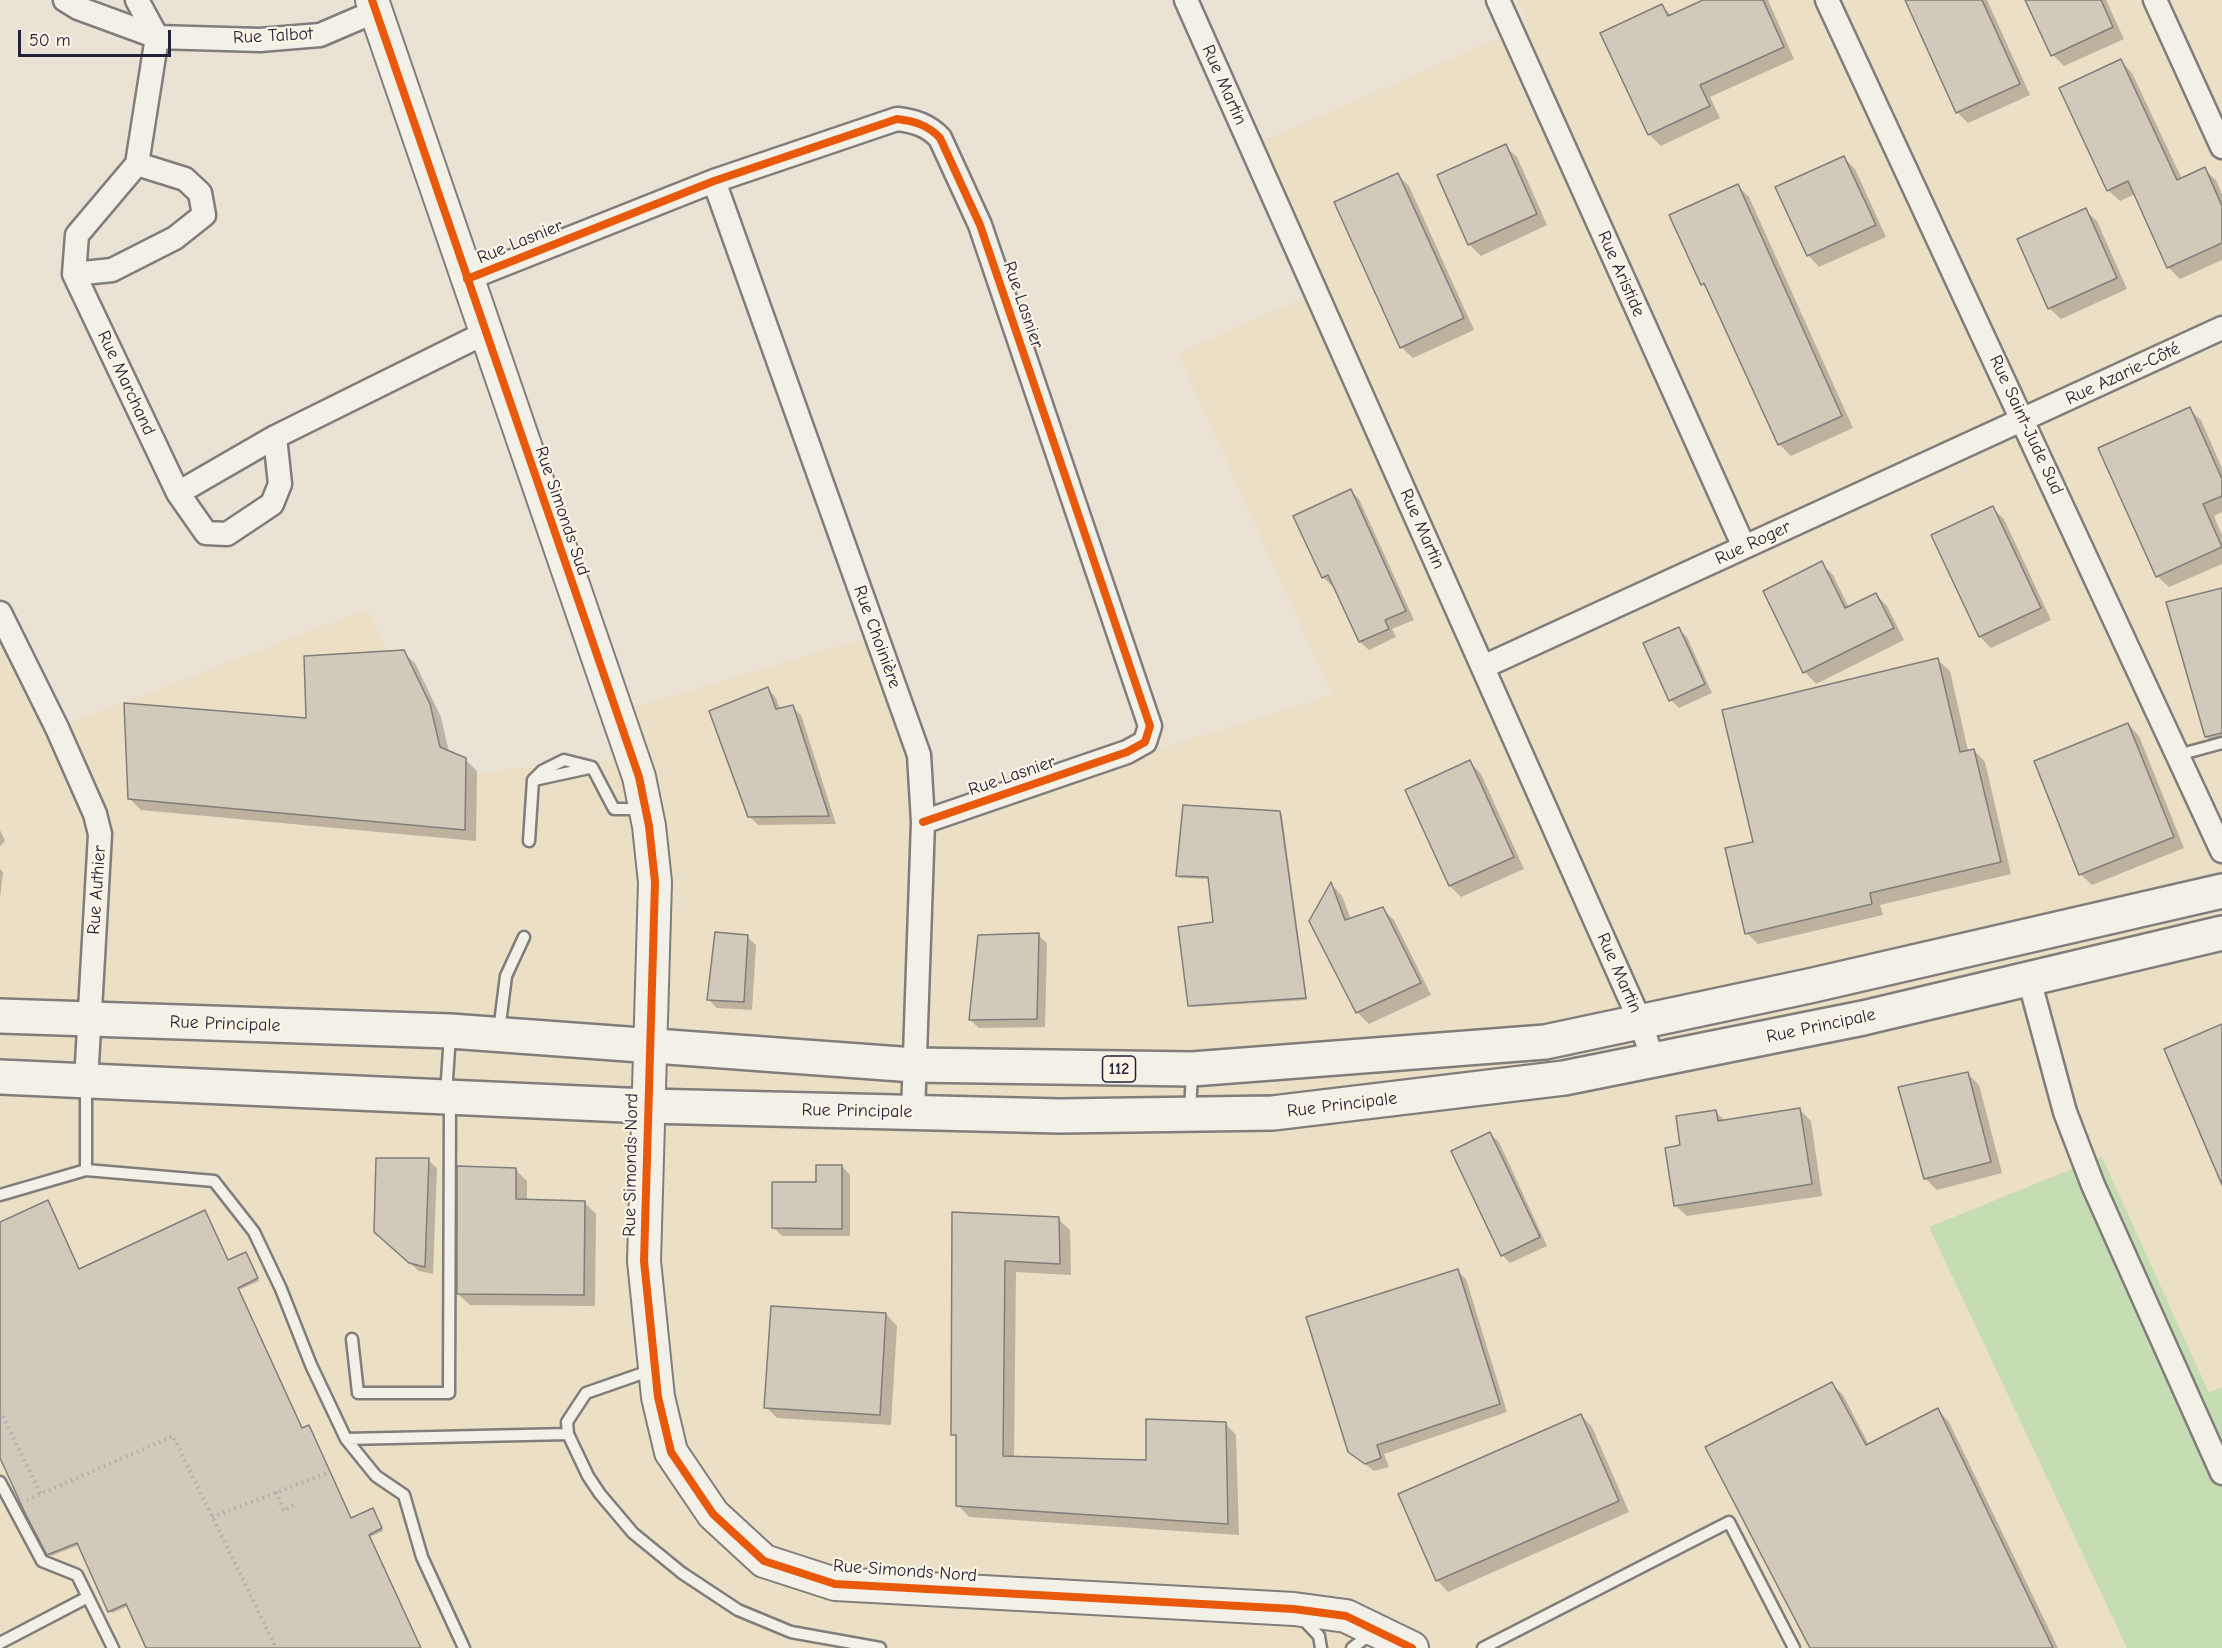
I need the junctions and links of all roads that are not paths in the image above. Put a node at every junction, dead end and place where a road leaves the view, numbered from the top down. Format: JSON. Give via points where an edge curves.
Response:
{"nodes":[{"id":1,"x":65,"y":0,"type":"edge"},
{"id":2,"x":137,"y":0,"type":"edge"},
{"id":3,"x":1186,"y":0,"type":"edge"},
{"id":4,"x":1498,"y":0,"type":"edge"},
{"id":5,"x":1827,"y":0,"type":"edge"},
{"id":6,"x":2155,"y":0,"type":"edge"},
{"id":7,"x":374,"y":5,"type":"edge"},
{"id":8,"x":157,"y":37,"type":"junction"},
{"id":9,"x":2222,"y":147,"type":"edge"},
{"id":10,"x":138,"y":164,"type":"junction"},
{"id":11,"x":714,"y":181,"type":"junction"},
{"id":12,"x":74,"y":274,"type":"junction"},
{"id":13,"x":467,"y":279,"type":"junction"},
{"id":14,"x":2222,"y":328,"type":"edge"},
{"id":15,"x":486,"y":333,"type":"junction"},
{"id":16,"x":2023,"y":420,"type":"junction"},
{"id":17,"x":275,"y":437,"type":"junction"},
{"id":18,"x":178,"y":493,"type":"junction"},
{"id":19,"x":1744,"y":547,"type":"junction"},
{"id":20,"x":0,"y":613,"type":"edge"},
{"id":21,"x":1483,"y":667,"type":"junction"},
{"id":22,"x":2222,"y":743,"type":"edge"},
{"id":23,"x":2178,"y":755,"type":"junction"},
{"id":24,"x":645,"y":809,"type":"junction"},
{"id":25,"x":924,"y":822,"type":"junction"},
{"id":26,"x":530,"y":841,"type":"dead end"},
{"id":27,"x":2222,"y":851,"type":"edge"},
{"id":28,"x":2222,"y":891,"type":"edge"},
{"id":29,"x":2222,"y":933,"type":"edge"},
{"id":30,"x":524,"y":937,"type":"dead end"},
{"id":31,"x":2028,"y":979,"type":"junction"},
{"id":32,"x":0,"y":1016,"type":"edge"},
{"id":33,"x":90,"y":1020,"type":"junction"},
{"id":34,"x":1641,"y":1022,"type":"junction"},
{"id":35,"x":450,"y":1031,"type":"junction"},
{"id":36,"x":498,"y":1034,"type":"junction"},
{"id":37,"x":650,"y":1045,"type":"junction"},
{"id":38,"x":1653,"y":1060,"type":"junction"},
{"id":39,"x":914,"y":1065,"type":"junction"},
{"id":40,"x":1192,"y":1069,"type":"junction"},
{"id":41,"x":0,"y":1077,"type":"edge"},
{"id":42,"x":86,"y":1081,"type":"junction"},
{"id":43,"x":448,"y":1097,"type":"junction"},
{"id":44,"x":647,"y":1106,"type":"junction"},
{"id":45,"x":913,"y":1113,"type":"junction"},
{"id":46,"x":1190,"y":1114,"type":"junction"},
{"id":47,"x":86,"y":1170,"type":"junction"},
{"id":48,"x":0,"y":1195,"type":"edge"},
{"id":49,"x":352,"y":1339,"type":"dead end"},
{"id":50,"x":655,"y":1369,"type":"junction"},
{"id":51,"x":568,"y":1434,"type":"junction"},
{"id":52,"x":346,"y":1439,"type":"junction"},
{"id":53,"x":2222,"y":1473,"type":"edge"},
{"id":54,"x":0,"y":1482,"type":"edge"},
{"id":55,"x":88,"y":1597,"type":"junction"},
{"id":56,"x":1294,"y":1609,"type":"junction"},
{"id":57,"x":1364,"y":1639,"type":"edge"},
{"id":58,"x":0,"y":1643,"type":"edge"},
{"id":59,"x":113,"y":1648,"type":"edge"},
{"id":60,"x":464,"y":1648,"type":"edge"},
{"id":61,"x":880,"y":1648,"type":"edge"},
{"id":62,"x":1321,"y":1648,"type":"edge"},
{"id":63,"x":1412,"y":1648,"type":"edge"},
{"id":64,"x":1483,"y":1648,"type":"edge"},
{"id":65,"x":1794,"y":1648,"type":"edge"}],
"edges":[{"from":1,"to":8,"type":"street","name":"Rue Talbot"},
{"from":2,"to":8,"type":"street"},
{"from":3,"to":21,"type":"street","name":"Rue Martin"},
{"from":4,"to":19,"type":"street","name":"Rue Aristide"},
{"from":5,"to":16,"type":"street","name":"Rue Saint-Jude Sud"},
{"from":6,"to":9,"type":"street"},
{"from":7,"to":8,"type":"street","name":"Rue Talbot","via":[[320,34],[260,40]]},
{"from":7,"to":13,"type":"street","name":"Rue Simonds Sud"},
{"from":8,"to":10,"type":"street"},
{"from":10,"to":12,"type":"street","name":"Rue Marchand","via":[[77,235]]},
{"from":10,"to":12,"type":"street","via":[[185,179],[200,193],[204,215],[176,238],[112,270]]},
{"from":11,"to":13,"type":"street","name":"Rue Lasnier"},
{"from":11,"to":25,"type":"street","name":"Rue Choinière","via":[[919,755]]},
{"from":11,"to":25,"type":"street","name":"Rue Lasnier","via":[[897,119],[931,128],[940,138],[981,225],[1150,726],[1145,742],[1127,752]]},
{"from":12,"to":18,"type":"street","name":"Rue Marchand"},
{"from":13,"to":15,"type":"street","name":"Rue Simonds Sud"},
{"from":14,"to":16,"type":"street","name":"Rue Azarie-Côté"},
{"from":15,"to":17,"type":"street"},
{"from":15,"to":24,"type":"street","name":"Rue Simonds Sud","via":[[639,777]]},
{"from":16,"to":19,"type":"street","name":"Rue Roger"},
{"from":16,"to":23,"type":"street","name":"Rue Saint-Jude Sud"},
{"from":17,"to":18,"type":"street"},
{"from":17,"to":18,"type":"street","name":"Rue Marchand","via":[[280,484],[272,504],[227,534],[206,533]]},
{"from":19,"to":21,"type":"street","name":"Rue Roger"},
{"from":20,"to":33,"type":"street","name":"Rue Authier","via":[[57,728],[100,834]]},
{"from":21,"to":34,"type":"street","name":"Rue Martin"},
{"from":22,"to":23,"type":"lane"},
{"from":23,"to":27,"type":"street","name":"Rue Saint-Jude Sud"},
{"from":24,"to":26,"type":"lane","via":[[614,809],[592,767],[564,760],[533,780]]},
{"from":24,"to":37,"type":"street","name":"Rue Simonds Sud","via":[[655,882]]},
{"from":25,"to":39,"type":"street","name":"Rue Choinière"},
{"from":28,"to":34,"type":"main road","name":"Rue Principale","number":"112"},
{"from":29,"to":31,"type":"main road","name":"Rue Principale"},
{"from":30,"to":36,"type":"lane","via":[[506,976]]},
{"from":31,"to":38,"type":"main road","name":"Rue Principale","via":[[1863,1018]]},
{"from":31,"to":53,"type":"street","via":[[2065,1112],[2093,1185]]},
{"from":32,"to":33,"type":"main road","name":"Rue Principale","number":"112"},
{"from":33,"to":35,"type":"main road","name":"Rue Principale","number":"112"},
{"from":33,"to":42,"type":"street","name":"Rue Authier"},
{"from":34,"to":38,"type":"street","name":"Rue Martin"},
{"from":34,"to":40,"type":"main road","name":"Rue Principale","number":"112","via":[[1545,1042]]},
{"from":35,"to":36,"type":"main road","name":"Rue Principale","number":"112"},
{"from":35,"to":43,"type":"lane"},
{"from":36,"to":37,"type":"main road","name":"Rue Principale","number":"112"},
{"from":37,"to":39,"type":"main road","name":"Rue Principale","number":"112"},
{"from":37,"to":44,"type":"street","name":"Rue Simonds Nord"},
{"from":38,"to":46,"type":"main road","name":"Rue Principale","via":[[1564,1078],[1273,1113]]},
{"from":39,"to":40,"type":"main road","name":"Rue Principale","number":"112"},
{"from":39,"to":45,"type":"street","name":"Rue Choinière"},
{"from":40,"to":46,"type":"lane"},
{"from":41,"to":42,"type":"main road","name":"Rue Principale"},
{"from":42,"to":43,"type":"main road","name":"Rue Principale"},
{"from":42,"to":47,"type":"lane"},
{"from":43,"to":44,"type":"main road","name":"Rue Principale"},
{"from":43,"to":49,"type":"lane","via":[[449,1393],[358,1393]]},
{"from":44,"to":45,"type":"main road","name":"Rue Principale"},
{"from":44,"to":50,"type":"street","name":"Rue Simonds Nord","via":[[644,1261]]},
{"from":45,"to":46,"type":"main road","name":"Rue Principale"},
{"from":47,"to":48,"type":"lane"},
{"from":47,"to":52,"type":"lane","via":[[214,1181],[255,1232]]},
{"from":50,"to":51,"type":"lane","via":[[586,1394],[567,1422]]},
{"from":50,"to":56,"type":"street","name":"Rue Simonds Nord","via":[[671,1452],[713,1514],[764,1561],[835,1584]]},
{"from":51,"to":52,"type":"lane"},
{"from":51,"to":61,"type":"lane","via":[[600,1494],[633,1533],[682,1573],[738,1610],[791,1632]]},
{"from":52,"to":60,"type":"lane","via":[[376,1476],[404,1495],[422,1557]]},
{"from":54,"to":55,"type":"lane","via":[[42,1561],[77,1575]]},
{"from":55,"to":58,"type":"lane"},
{"from":55,"to":59,"type":"lane"},
{"from":56,"to":57,"type":"street","name":"Rue Simonds Nord","via":[[1346,1616]]},
{"from":56,"to":62,"type":"lane","via":[[1319,1636]]},
{"from":57,"to":63,"type":"street","name":"Rue Simonds Nord"},
{"from":64,"to":65,"type":"lane","via":[[1729,1522]]}]}
